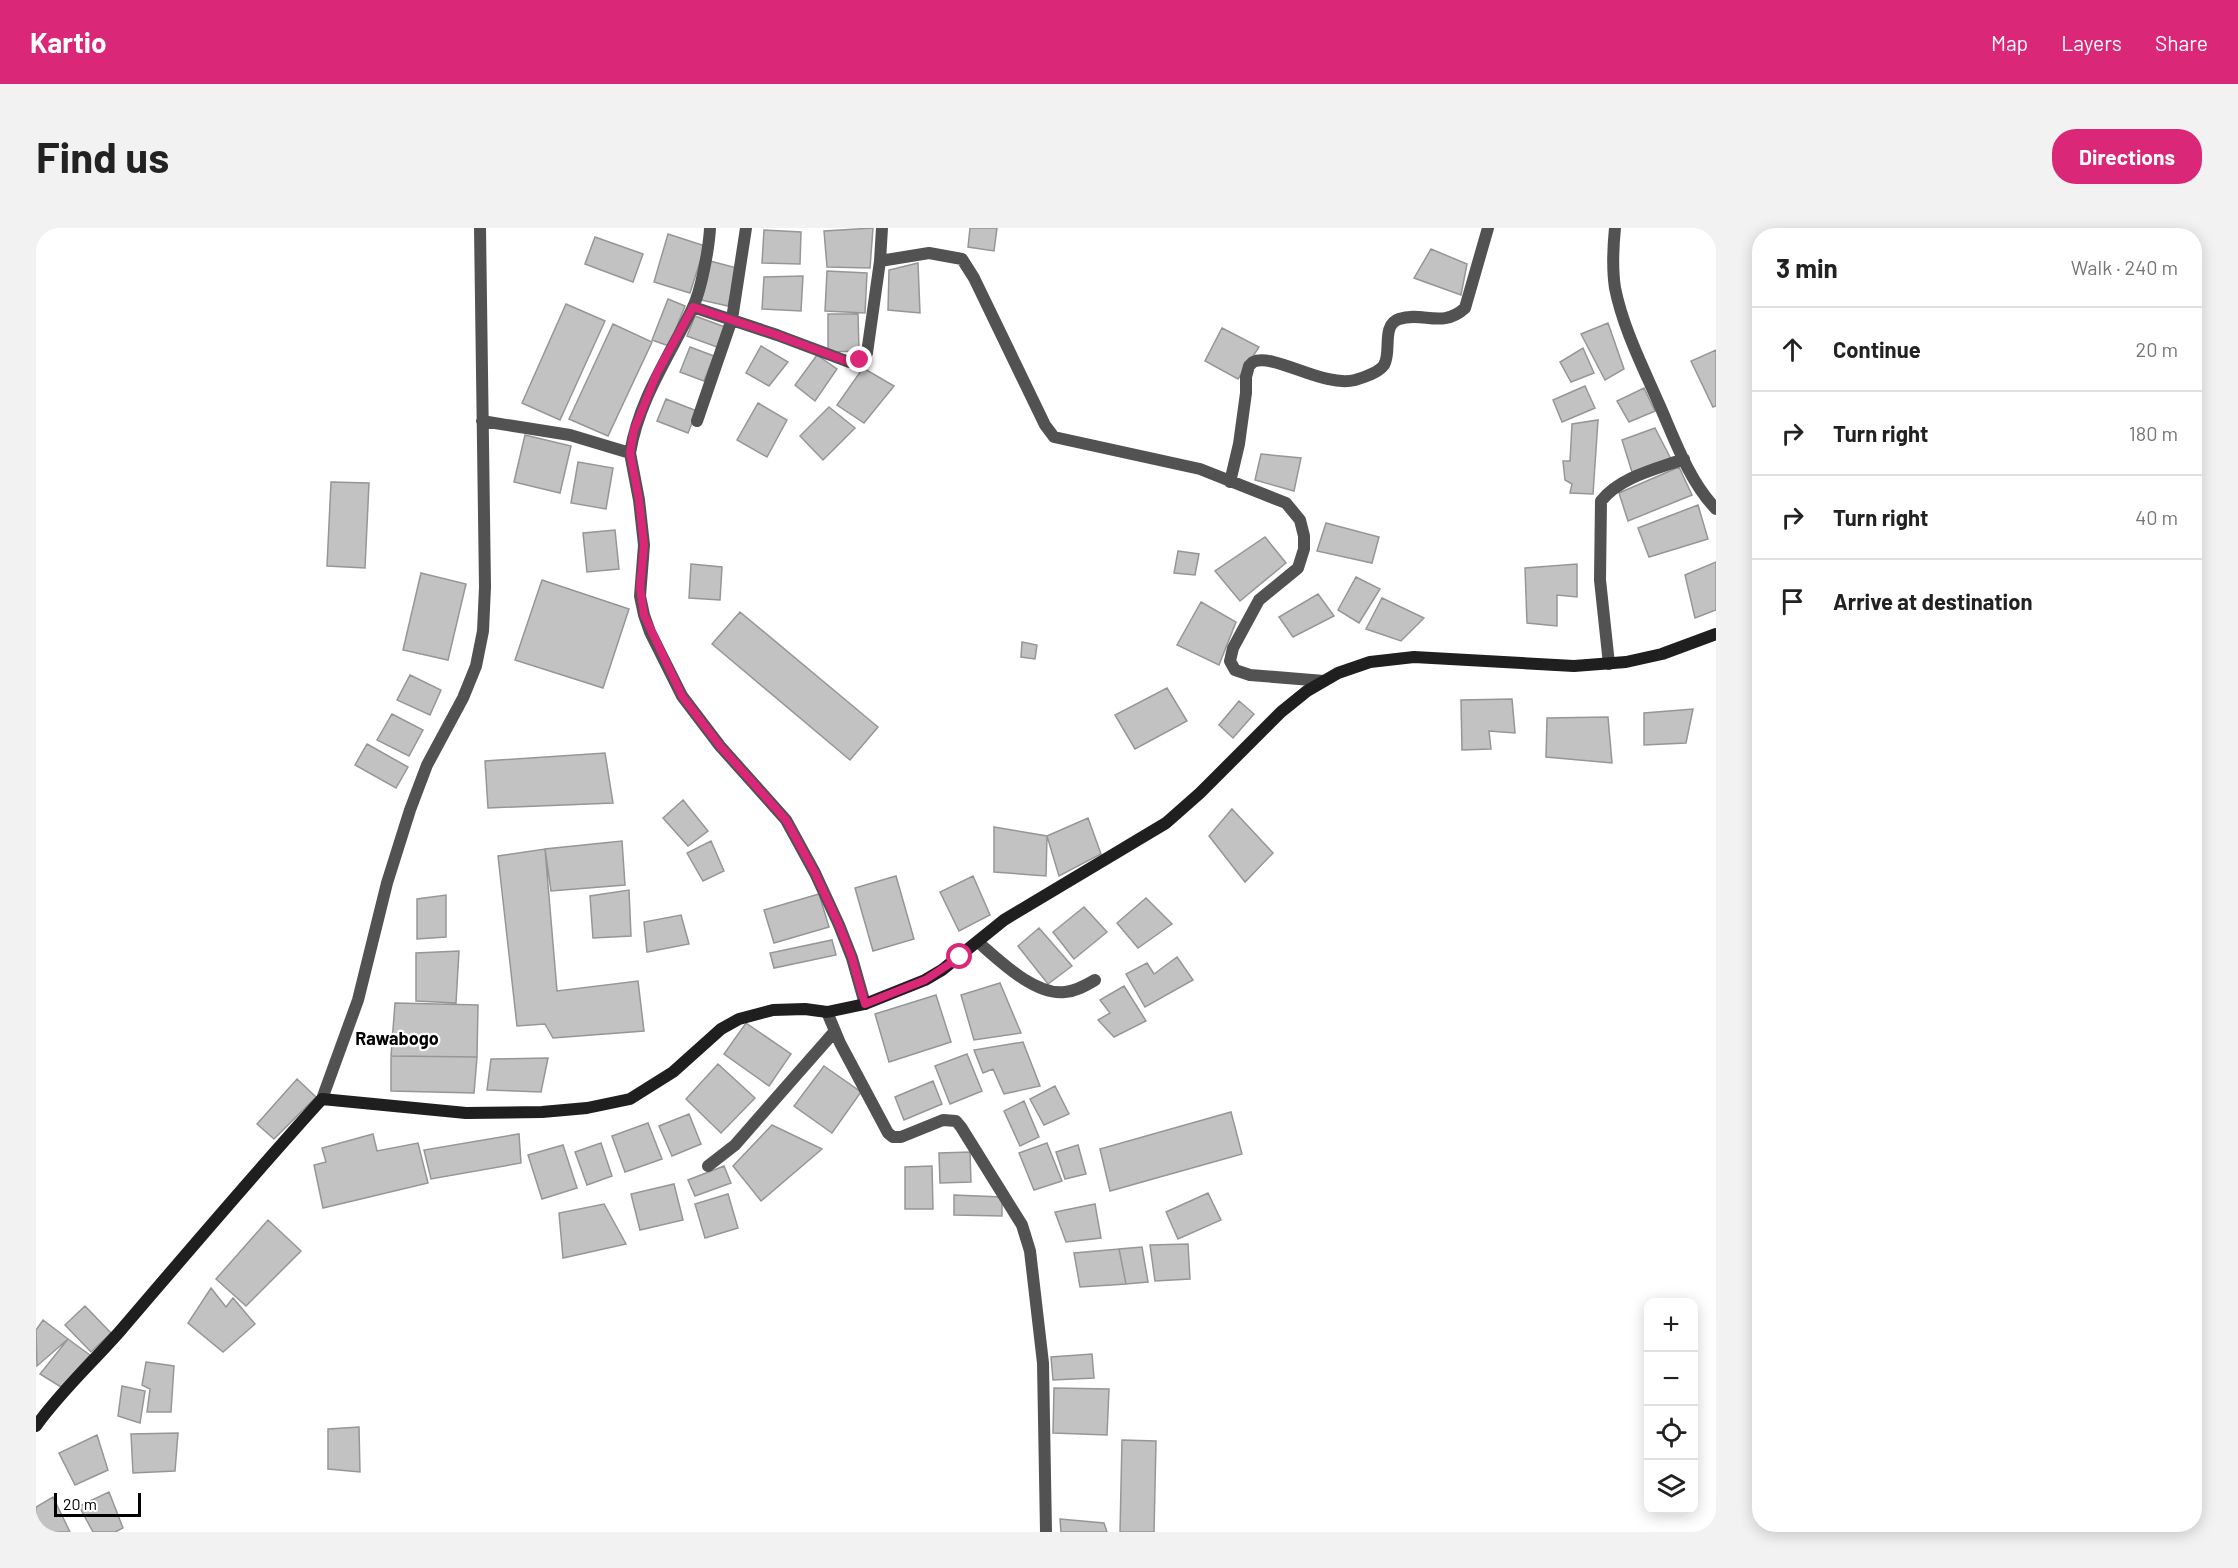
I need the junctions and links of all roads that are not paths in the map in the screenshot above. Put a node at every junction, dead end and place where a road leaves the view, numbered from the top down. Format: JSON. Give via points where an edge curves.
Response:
{"nodes":[{"id":1,"x":480,"y":228,"type":"edge"},
{"id":2,"x":710,"y":228,"type":"edge"},
{"id":3,"x":746,"y":228,"type":"edge"},
{"id":4,"x":882,"y":228,"type":"edge"},
{"id":5,"x":1488,"y":228,"type":"edge"},
{"id":6,"x":1615,"y":228,"type":"edge"},
{"id":7,"x":880,"y":261,"type":"junction"},
{"id":8,"x":693,"y":307,"type":"junction"},
{"id":9,"x":732,"y":320,"type":"junction"},
{"id":10,"x":482,"y":421,"type":"junction"},
{"id":11,"x":697,"y":421,"type":"dead end"},
{"id":12,"x":630,"y":453,"type":"junction"},
{"id":13,"x":1684,"y":459,"type":"junction"},
{"id":14,"x":1230,"y":482,"type":"junction"},
{"id":15,"x":1716,"y":509,"type":"edge"},
{"id":16,"x":1716,"y":634,"type":"edge"},
{"id":17,"x":1609,"y":664,"type":"junction"},
{"id":18,"x":1324,"y":681,"type":"junction"},
{"id":19,"x":978,"y":942,"type":"junction"},
{"id":20,"x":1095,"y":980,"type":"dead end"},
{"id":21,"x":865,"y":1004,"type":"junction"},
{"id":22,"x":827,"y":1012,"type":"junction"},
{"id":23,"x":835,"y":1031,"type":"junction"},
{"id":24,"x":322,"y":1099,"type":"junction"},
{"id":25,"x":708,"y":1166,"type":"dead end"},
{"id":26,"x":36,"y":1426,"type":"edge"},
{"id":27,"x":1046,"y":1532,"type":"edge"}],
"edges":[{"from":1,"to":10,"type":"street"},
{"from":2,"to":8,"type":"street","via":[[710,244]]},
{"from":3,"to":9,"type":"street"},
{"from":4,"to":7,"type":"street"},
{"from":5,"to":14,"type":"street","via":[[1466,308],[1447,319],[1407,318],[1393,322],[1386,360],[1374,372],[1341,382],[1264,360],[1253,362],[1245,378],[1239,444]]},
{"from":6,"to":13,"type":"street","via":[[1613,270],[1621,309]]},
{"from":7,"to":9,"type":"street","via":[[867,353],[860,360],[849,362]]},
{"from":7,"to":14,"type":"street","via":[[929,254],[962,259],[1053,437],[1200,469]]},
{"from":8,"to":9,"type":"street"},
{"from":8,"to":12,"type":"street","via":[[657,373],[634,430]]},
{"from":9,"to":11,"type":"street"},
{"from":10,"to":12,"type":"street","via":[[570,435]]},
{"from":10,"to":24,"type":"street","via":[[485,587],[476,666],[427,765],[410,810],[358,1000]]},
{"from":12,"to":21,"type":"street","via":[[644,545],[640,596],[650,632],[682,696],[720,746],[786,820],[839,925]]},
{"from":13,"to":15,"type":"street","via":[[1696,484]]},
{"from":13,"to":17,"type":"street","via":[[1625,481],[1601,501],[1600,580]]},
{"from":14,"to":18,"type":"street","via":[[1286,503],[1300,520],[1304,549],[1298,568],[1259,600],[1230,661],[1235,670],[1250,675]]},
{"from":16,"to":17,"type":"street","via":[[1662,654]]},
{"from":17,"to":18,"type":"street","via":[[1393,658],[1361,665]]},
{"from":18,"to":19,"type":"street","via":[[1281,712],[1166,823],[1004,920]]},
{"from":19,"to":20,"type":"street","via":[[1008,969],[1050,991],[1064,993]]},
{"from":19,"to":21,"type":"street","via":[[925,980]]},
{"from":21,"to":22,"type":"street"},
{"from":22,"to":23,"type":"street"},
{"from":22,"to":24,"type":"street","via":[[773,1010],[739,1019],[721,1029],[674,1072],[630,1099],[607,1105],[542,1112],[466,1113]]},
{"from":23,"to":25,"type":"street","via":[[735,1145]]},
{"from":23,"to":27,"type":"street","via":[[888,1133],[901,1137],[940,1122],[956,1121],[1022,1225],[1030,1251],[1043,1363]]},
{"from":24,"to":26,"type":"street"}]}
